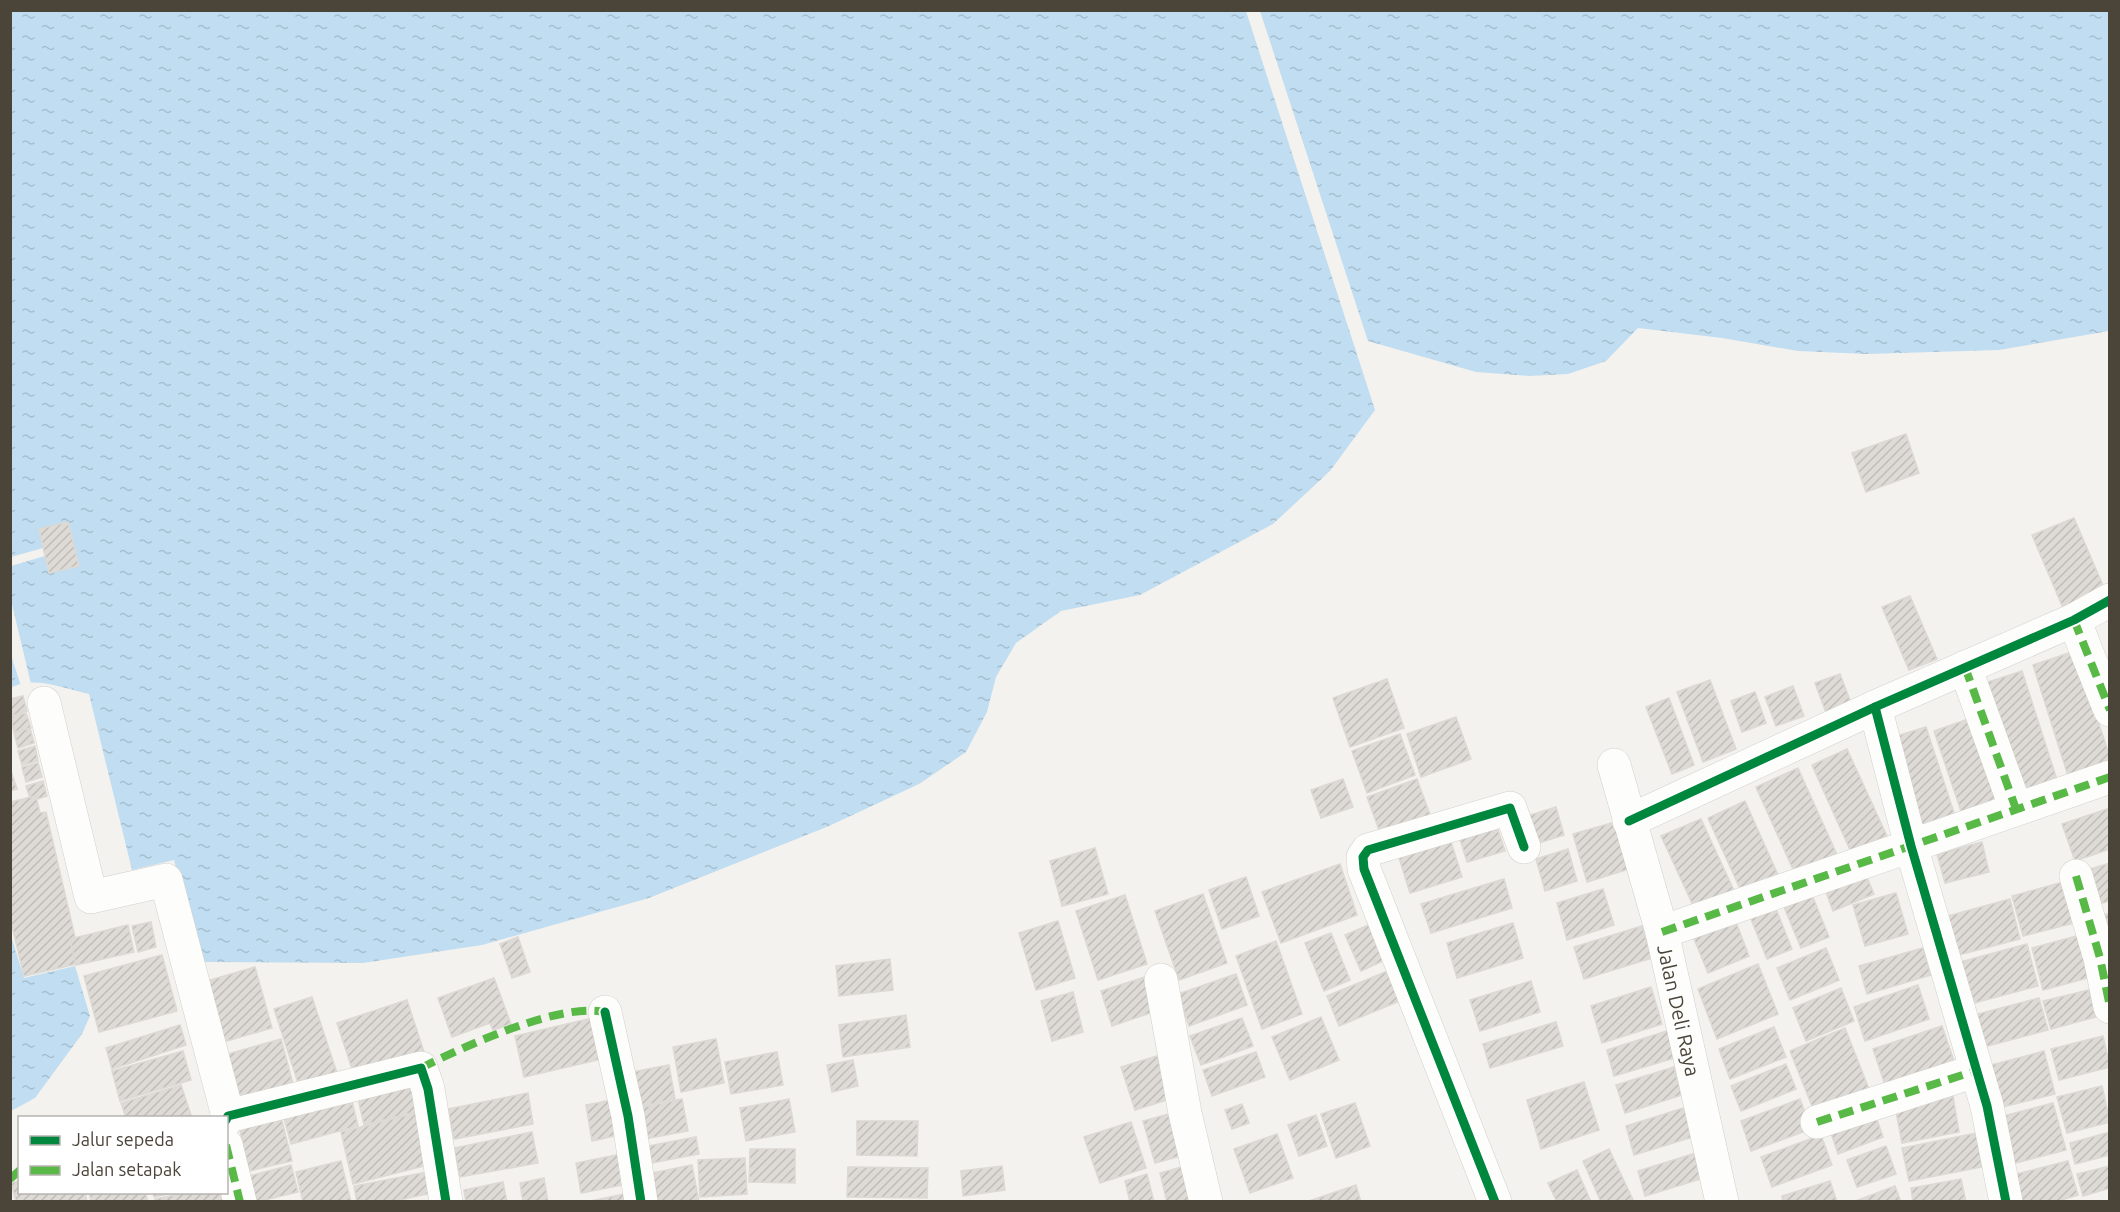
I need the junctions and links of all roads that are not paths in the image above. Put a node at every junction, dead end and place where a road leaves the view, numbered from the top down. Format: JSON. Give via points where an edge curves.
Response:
{"nodes":[{"id":1,"x":2109,"y":600,"type":"edge"},
{"id":2,"x":2074,"y":620,"type":"junction"},
{"id":3,"x":1965,"y":667,"type":"junction"},
{"id":4,"x":44,"y":703,"type":"dead end"},
{"id":5,"x":1875,"y":707,"type":"junction"},
{"id":6,"x":2109,"y":710,"type":"edge"},
{"id":7,"x":1614,"y":765,"type":"dead end"},
{"id":8,"x":2109,"y":777,"type":"edge"},
{"id":9,"x":2016,"y":809,"type":"junction"},
{"id":10,"x":1629,"y":821,"type":"junction"},
{"id":11,"x":1911,"y":846,"type":"junction"},
{"id":12,"x":1524,"y":847,"type":"dead end"},
{"id":13,"x":2076,"y":876,"type":"dead end"},
{"id":14,"x":1662,"y":932,"type":"junction"},
{"id":15,"x":1161,"y":980,"type":"dead end"},
{"id":16,"x":2109,"y":1007,"type":"edge"},
{"id":17,"x":605,"y":1012,"type":"dead end"},
{"id":18,"x":1975,"y":1071,"type":"junction"},
{"id":19,"x":224,"y":1116,"type":"edge"},
{"id":20,"x":1817,"y":1122,"type":"dead end"},
{"id":21,"x":228,"y":1127,"type":"edge"},
{"id":22,"x":228,"y":1133,"type":"edge"},
{"id":23,"x":240,"y":1202,"type":"edge"},
{"id":24,"x":446,"y":1202,"type":"edge"},
{"id":25,"x":641,"y":1202,"type":"edge"},
{"id":26,"x":1206,"y":1202,"type":"edge"},
{"id":27,"x":1496,"y":1202,"type":"edge"},
{"id":28,"x":1722,"y":1202,"type":"edge"},
{"id":29,"x":2006,"y":1202,"type":"edge"}],
"edges":[{"from":1,"to":2,"type":"street"},
{"from":2,"to":3,"type":"street"},
{"from":2,"to":6,"type":"street"},
{"from":3,"to":5,"type":"street"},
{"from":3,"to":9,"type":"street"},
{"from":4,"to":19,"type":"street","via":[[91,897],[152,883]]},
{"from":5,"to":10,"type":"street"},
{"from":5,"to":11,"type":"street"},
{"from":7,"to":10,"type":"street","name":"Jalan Deli Raya"},
{"from":8,"to":9,"type":"street"},
{"from":9,"to":11,"type":"street"},
{"from":10,"to":14,"type":"street","name":"Jalan Deli Raya"},
{"from":11,"to":14,"type":"street"},
{"from":11,"to":18,"type":"street"},
{"from":12,"to":27,"type":"street","via":[[1510,808],[1368,850],[1363,857]]},
{"from":13,"to":16,"type":"street","via":[[2100,958]]},
{"from":14,"to":28,"type":"street","name":"Jalan Deli Raya"},
{"from":15,"to":26,"type":"street"},
{"from":17,"to":25,"type":"street","via":[[628,1116]]},
{"from":18,"to":20,"type":"street"},
{"from":18,"to":29,"type":"street","via":[[1987,1106]]},
{"from":21,"to":24,"type":"street","via":[[421,1068],[428,1089]]},
{"from":22,"to":23,"type":"street"}]}
